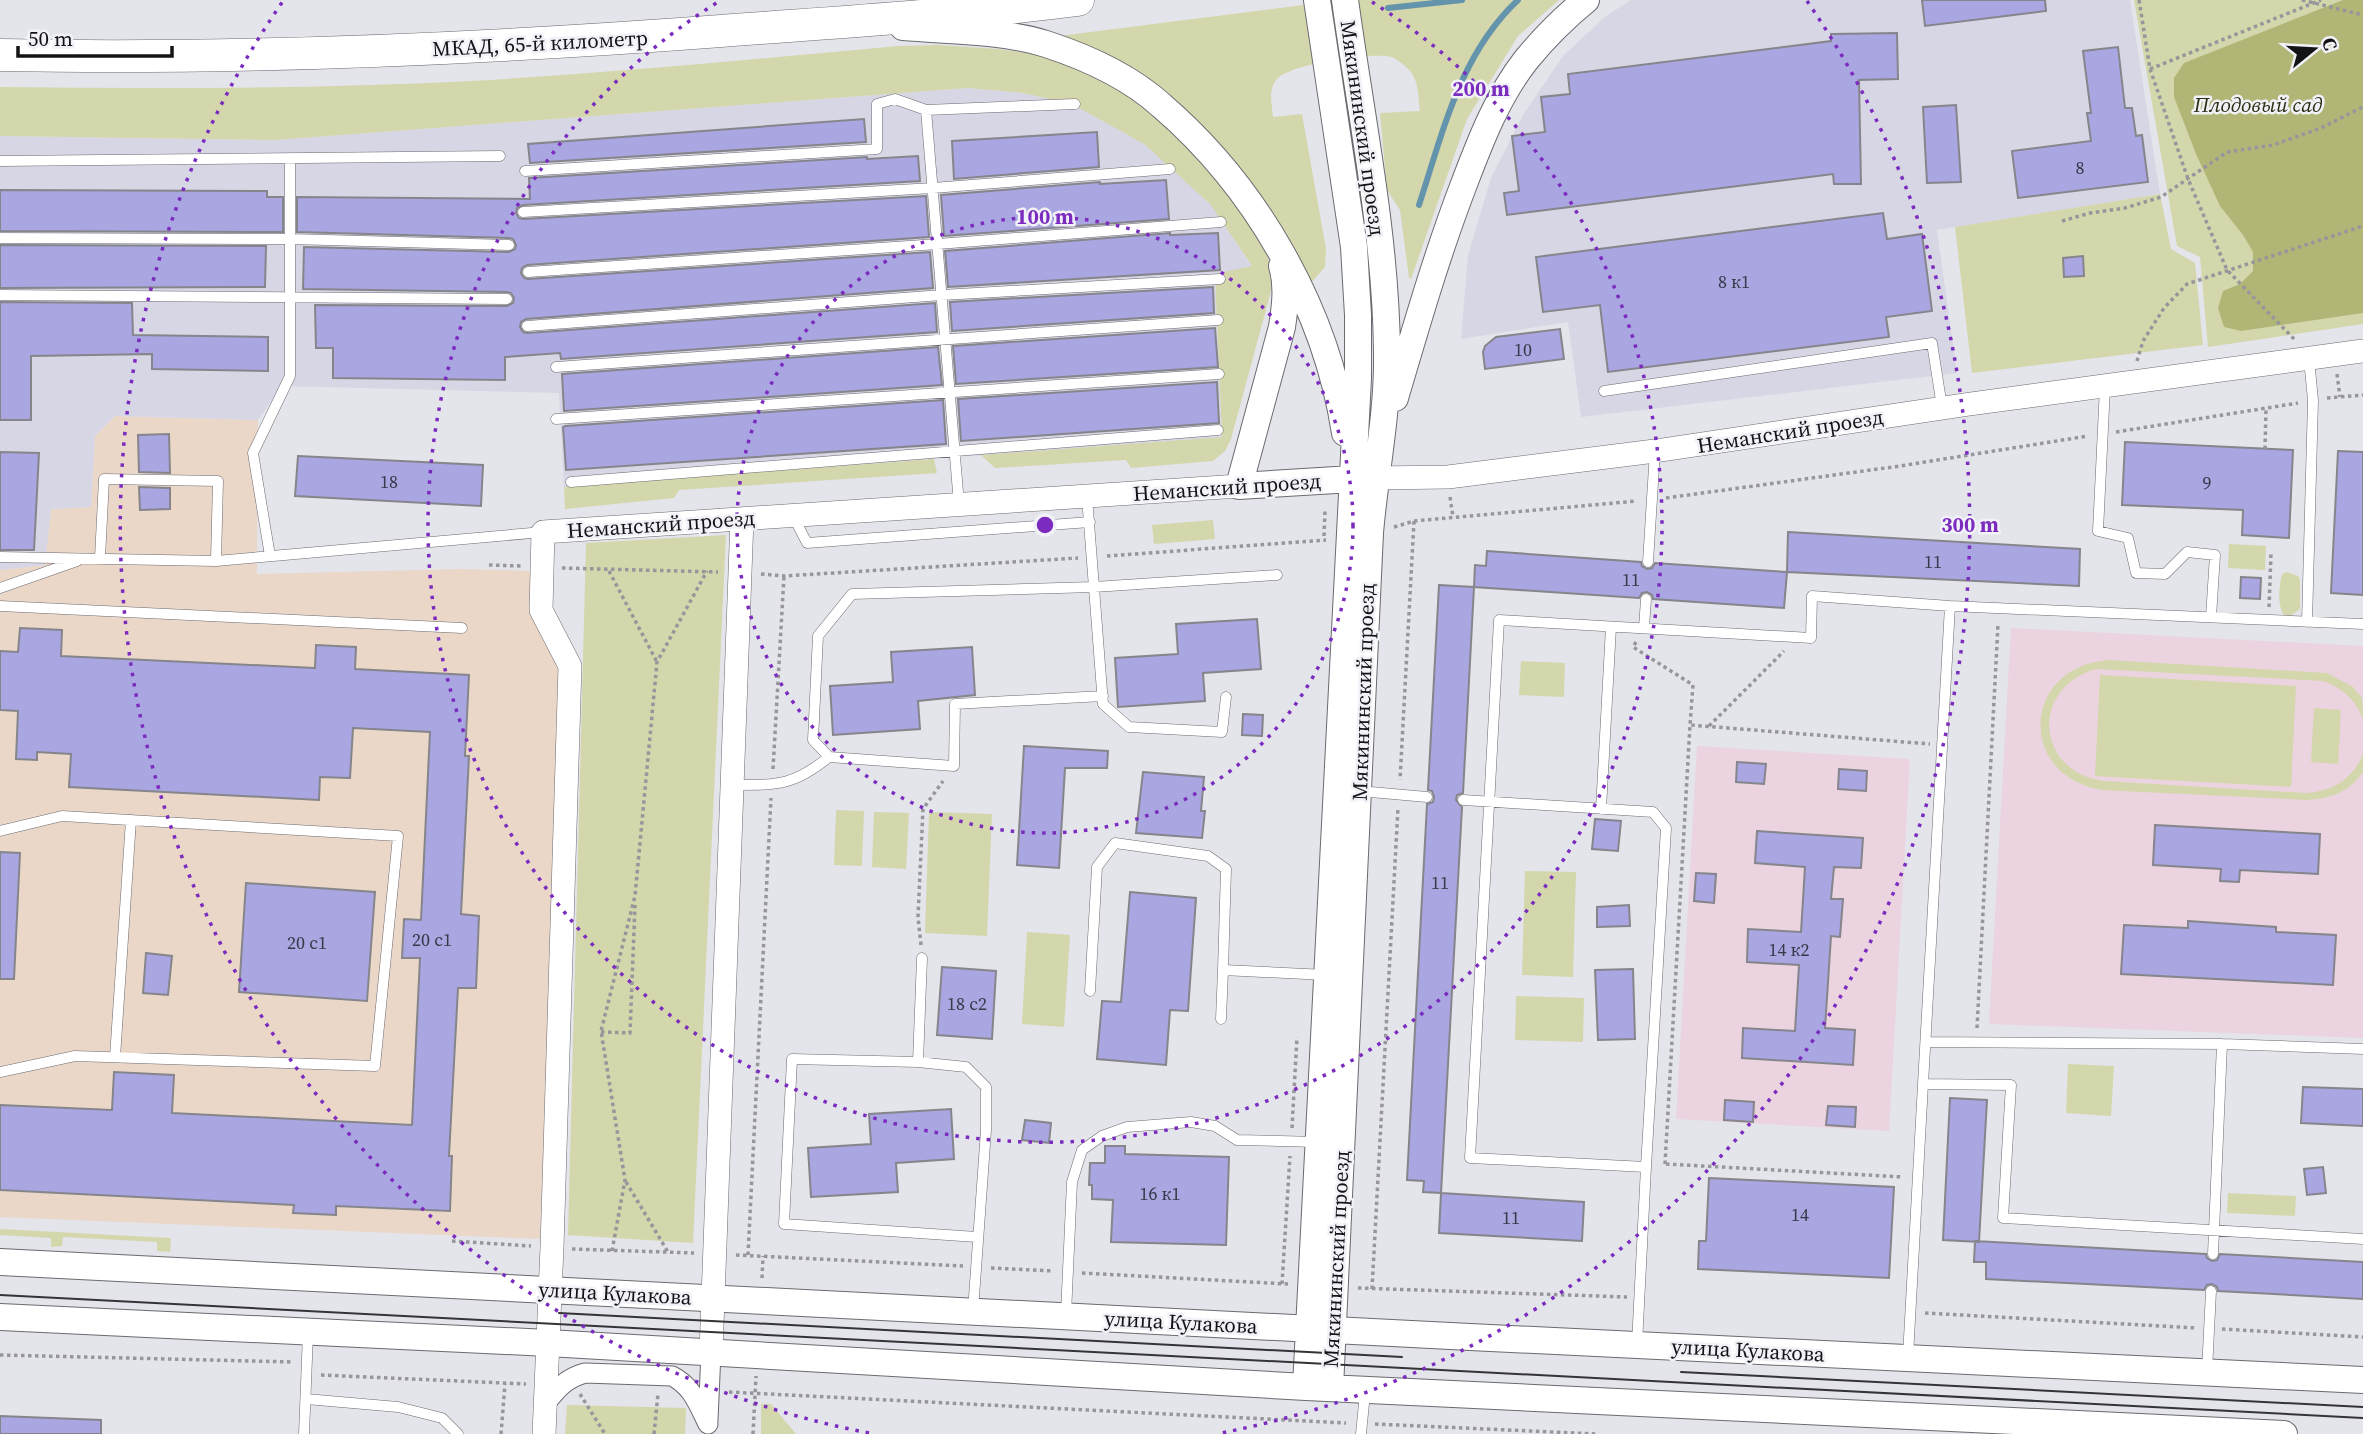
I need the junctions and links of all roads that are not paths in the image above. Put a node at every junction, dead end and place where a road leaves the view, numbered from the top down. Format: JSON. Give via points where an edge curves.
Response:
{"nodes":[{"id":1,"x":1078,"y":0,"type":"edge"},
{"id":2,"x":1317,"y":0,"type":"edge"},
{"id":3,"x":1345,"y":0,"type":"edge"},
{"id":4,"x":1586,"y":0,"type":"edge"},
{"id":5,"x":842,"y":22,"type":"junction"},
{"id":6,"x":0,"y":55,"type":"edge"},
{"id":7,"x":1075,"y":104,"type":"dead end"},
{"id":8,"x":926,"y":110,"type":"junction"},
{"id":9,"x":1348,"y":115,"type":"junction"},
{"id":10,"x":500,"y":156,"type":"dead end"},
{"id":11,"x":290,"y":159,"type":"junction"},
{"id":12,"x":0,"y":161,"type":"edge"},
{"id":13,"x":1170,"y":169,"type":"dead end"},
{"id":14,"x":525,"y":171,"type":"dead end"},
{"id":15,"x":933,"y":188,"type":"junction"},
{"id":16,"x":523,"y":212,"type":"dead end"},
{"id":17,"x":1221,"y":222,"type":"dead end"},
{"id":18,"x":0,"y":238,"type":"edge"},
{"id":19,"x":290,"y":239,"type":"junction"},
{"id":20,"x":938,"y":244,"type":"junction"},
{"id":21,"x":509,"y":245,"type":"dead end"},
{"id":22,"x":1277,"y":246,"type":"junction"},
{"id":23,"x":528,"y":272,"type":"dead end"},
{"id":24,"x":1220,"y":279,"type":"dead end"},
{"id":25,"x":0,"y":295,"type":"edge"},
{"id":26,"x":942,"y":295,"type":"junction"},
{"id":27,"x":290,"y":296,"type":"junction"},
{"id":28,"x":508,"y":299,"type":"dead end"},
{"id":29,"x":1358,"y":315,"type":"junction"},
{"id":30,"x":1218,"y":320,"type":"dead end"},
{"id":31,"x":527,"y":326,"type":"dead end"},
{"id":32,"x":1414,"y":335,"type":"junction"},
{"id":33,"x":946,"y":340,"type":"junction"},
{"id":34,"x":2363,"y":351,"type":"edge"},
{"id":35,"x":1387,"y":354,"type":"junction"},
{"id":36,"x":2309,"y":359,"type":"junction"},
{"id":37,"x":556,"y":367,"type":"dead end"},
{"id":38,"x":1219,"y":374,"type":"dead end"},
{"id":39,"x":2105,"y":387,"type":"junction"},
{"id":40,"x":1604,"y":391,"type":"dead end"},
{"id":41,"x":950,"y":393,"type":"junction"},
{"id":42,"x":1942,"y":408,"type":"junction"},
{"id":43,"x":556,"y":419,"type":"dead end"},
{"id":44,"x":1218,"y":430,"type":"dead end"},
{"id":45,"x":1381,"y":446,"type":"junction"},
{"id":46,"x":1655,"y":451,"type":"junction"},
{"id":47,"x":955,"y":452,"type":"junction"},
{"id":48,"x":1363,"y":478,"type":"junction"},
{"id":49,"x":571,"y":482,"type":"dead end"},
{"id":50,"x":1239,"y":486,"type":"junction"},
{"id":51,"x":1087,"y":496,"type":"junction"},
{"id":52,"x":960,"y":505,"type":"junction"},
{"id":53,"x":793,"y":515,"type":"junction"},
{"id":54,"x":742,"y":519,"type":"junction"},
{"id":55,"x":1090,"y":522,"type":"junction"},
{"id":56,"x":543,"y":532,"type":"junction"},
{"id":57,"x":270,"y":556,"type":"junction"},
{"id":58,"x":0,"y":557,"type":"edge"},
{"id":59,"x":84,"y":558,"type":"junction"},
{"id":60,"x":100,"y":558,"type":"junction"},
{"id":61,"x":216,"y":561,"type":"junction"},
{"id":62,"x":1648,"y":562,"type":"dead end"},
{"id":63,"x":1277,"y":575,"type":"dead end"},
{"id":64,"x":1094,"y":587,"type":"junction"},
{"id":65,"x":0,"y":588,"type":"edge"},
{"id":66,"x":1646,"y":599,"type":"dead end"},
{"id":67,"x":0,"y":606,"type":"edge"},
{"id":68,"x":1950,"y":606,"type":"junction"},
{"id":69,"x":2211,"y":617,"type":"junction"},
{"id":70,"x":2306,"y":622,"type":"junction"},
{"id":71,"x":2363,"y":624,"type":"edge"},
{"id":72,"x":1611,"y":626,"type":"junction"},
{"id":73,"x":462,"y":628,"type":"dead end"},
{"id":74,"x":1644,"y":628,"type":"junction"},
{"id":75,"x":1103,"y":696,"type":"junction"},
{"id":76,"x":1226,"y":696,"type":"dead end"},
{"id":77,"x":829,"y":757,"type":"junction"},
{"id":78,"x":732,"y":785,"type":"junction"},
{"id":79,"x":1359,"y":790,"type":"junction"},
{"id":80,"x":1427,"y":797,"type":"dead end"},
{"id":81,"x":1462,"y":800,"type":"dead end"},
{"id":82,"x":1489,"y":801,"type":"junction"},
{"id":83,"x":1601,"y":809,"type":"junction"},
{"id":84,"x":131,"y":820,"type":"junction"},
{"id":85,"x":0,"y":831,"type":"edge"},
{"id":86,"x":922,"y":958,"type":"road end"},
{"id":87,"x":1223,"y":970,"type":"junction"},
{"id":88,"x":1327,"y":975,"type":"junction"},
{"id":89,"x":1090,"y":990,"type":"dead end"},
{"id":90,"x":1221,"y":1019,"type":"dead end"},
{"id":91,"x":1926,"y":1042,"type":"junction"},
{"id":92,"x":2222,"y":1044,"type":"junction"},
{"id":93,"x":2363,"y":1049,"type":"edge"},
{"id":94,"x":115,"y":1057,"type":"junction"},
{"id":95,"x":918,"y":1062,"type":"junction"},
{"id":96,"x":0,"y":1072,"type":"edge"},
{"id":97,"x":1923,"y":1084,"type":"junction"},
{"id":98,"x":1319,"y":1142,"type":"junction"},
{"id":99,"x":1646,"y":1167,"type":"junction"},
{"id":100,"x":2214,"y":1230,"type":"junction"},
{"id":101,"x":977,"y":1237,"type":"junction"},
{"id":102,"x":2363,"y":1239,"type":"edge"},
{"id":103,"x":2213,"y":1254,"type":"dead end"},
{"id":104,"x":0,"y":1262,"type":"edge"},
{"id":105,"x":550,"y":1290,"type":"junction"},
{"id":106,"x":2211,"y":1291,"type":"dead end"},
{"id":107,"x":713,"y":1297,"type":"junction"},
{"id":108,"x":973,"y":1311,"type":"junction"},
{"id":109,"x":1065,"y":1316,"type":"junction"},
{"id":110,"x":0,"y":1317,"type":"edge"},
{"id":111,"x":1320,"y":1329,"type":"junction"},
{"id":112,"x":308,"y":1333,"type":"junction"},
{"id":113,"x":548,"y":1343,"type":"junction"},
{"id":114,"x":1637,"y":1345,"type":"junction"},
{"id":115,"x":711,"y":1352,"type":"junction"},
{"id":116,"x":1908,"y":1358,"type":"junction"},
{"id":117,"x":2207,"y":1372,"type":"junction"},
{"id":118,"x":2363,"y":1380,"type":"edge"},
{"id":119,"x":1318,"y":1387,"type":"junction"},
{"id":120,"x":1366,"y":1389,"type":"junction"},
{"id":121,"x":306,"y":1399,"type":"junction"},
{"id":122,"x":545,"y":1404,"type":"junction"},
{"id":123,"x":707,"y":1429,"type":"edge"},
{"id":124,"x":1362,"y":1429,"type":"edge"},
{"id":125,"x":304,"y":1434,"type":"edge"},
{"id":126,"x":458,"y":1434,"type":"edge"},
{"id":127,"x":544,"y":1434,"type":"edge"},
{"id":128,"x":2273,"y":1434,"type":"edge"}],
"edges":[{"from":1,"to":5,"type":"highway","name":"МКАД, 65-й километр"},
{"from":2,"to":9,"type":"main road","name":"Мякининский проезд"},
{"from":3,"to":9,"type":"main road","name":"Мякининский проезд"},
{"from":4,"to":32,"type":"main road","via":[[1559,22],[1525,62],[1501,100],[1451,219]]},
{"from":5,"to":6,"type":"highway","name":"МКАД, 65-й километр","via":[[388,52]]},
{"from":5,"to":22,"type":"main road","via":[[993,35],[1044,43],[1089,60],[1161,104],[1193,135],[1235,184]]},
{"from":7,"to":8,"type":"lane"},
{"from":8,"to":14,"type":"lane","via":[[895,99],[877,104],[877,149]]},
{"from":8,"to":15,"type":"lane"},
{"from":9,"to":29,"type":"main road","name":"Мякининский проезд"},
{"from":9,"to":35,"type":"main road","name":"Мякининский проезд","via":[[1380,244]]},
{"from":10,"to":11,"type":"lane"},
{"from":11,"to":12,"type":"lane"},
{"from":11,"to":19,"type":"lane"},
{"from":13,"to":15,"type":"lane"},
{"from":15,"to":16,"type":"lane"},
{"from":15,"to":20,"type":"lane"},
{"from":17,"to":20,"type":"lane"},
{"from":18,"to":19,"type":"lane"},
{"from":19,"to":21,"type":"lane"},
{"from":19,"to":27,"type":"lane"},
{"from":20,"to":23,"type":"lane"},
{"from":20,"to":26,"type":"lane"},
{"from":22,"to":48,"type":"main road","via":[[1323,340]]},
{"from":22,"to":50,"type":"main road","via":[[1286,276],[1282,327]]},
{"from":24,"to":26,"type":"lane"},
{"from":25,"to":27,"type":"lane"},
{"from":26,"to":31,"type":"lane"},
{"from":26,"to":33,"type":"lane"},
{"from":27,"to":28,"type":"lane"},
{"from":27,"to":57,"type":"lane","via":[[290,376],[253,453]]},
{"from":29,"to":35,"type":"main road","via":[[1368,349]]},
{"from":29,"to":48,"type":"main road","name":"Мякининский проезд"},
{"from":30,"to":33,"type":"lane"},
{"from":32,"to":35,"type":"main road","via":[[1401,350]]},
{"from":32,"to":45,"type":"main road"},
{"from":33,"to":37,"type":"lane"},
{"from":33,"to":41,"type":"lane"},
{"from":34,"to":36,"type":"street","name":"Неманский проезд"},
{"from":35,"to":45,"type":"main road","name":"Мякининский проезд"},
{"from":36,"to":39,"type":"street","name":"Неманский проезд"},
{"from":36,"to":70,"type":"lane","via":[[2313,400]]},
{"from":38,"to":41,"type":"lane"},
{"from":39,"to":42,"type":"street","name":"Неманский проезд"},
{"from":39,"to":69,"type":"lane","via":[[2098,531],[2128,538],[2136,573],[2165,574],[2187,552],[2214,555]]},
{"from":40,"to":42,"type":"lane","via":[[1932,343]]},
{"from":41,"to":43,"type":"lane"},
{"from":41,"to":47,"type":"lane"},
{"from":42,"to":46,"type":"street","name":"Неманский проезд"},
{"from":44,"to":47,"type":"lane"},
{"from":45,"to":48,"type":"main road","name":"Мякининский проезд"},
{"from":46,"to":48,"type":"street","name":"Неманский проезд","via":[[1448,477]]},
{"from":46,"to":62,"type":"lane"},
{"from":47,"to":49,"type":"lane"},
{"from":47,"to":52,"type":"lane"},
{"from":48,"to":50,"type":"main road","name":"Неманский проезд"},
{"from":48,"to":79,"type":"main road","name":"Мякининский проезд","via":[[1370,533]]},
{"from":48,"to":88,"type":"main road","name":"Мякининский проезд"},
{"from":50,"to":51,"type":"street","name":"Неманский проезд"},
{"from":51,"to":52,"type":"street","name":"Неманский проезд"},
{"from":51,"to":55,"type":"lane"},
{"from":52,"to":53,"type":"street","name":"Неманский проезд"},
{"from":53,"to":54,"type":"street","name":"Неманский проезд"},
{"from":53,"to":55,"type":"lane","via":[[807,543]]},
{"from":54,"to":56,"type":"street","name":"Неманский проезд"},
{"from":54,"to":78,"type":"street"},
{"from":55,"to":64,"type":"lane"},
{"from":56,"to":57,"type":"lane","name":"Неманский проезд"},
{"from":56,"to":105,"type":"street","via":[[541,610],[570,666]]},
{"from":57,"to":61,"type":"lane","name":"Неманский проезд"},
{"from":58,"to":59,"type":"lane","name":"Неманский проезд"},
{"from":59,"to":60,"type":"lane","name":"Неманский проезд"},
{"from":59,"to":65,"type":"lane"},
{"from":60,"to":61,"type":"lane","name":"Неманский проезд"},
{"from":60,"to":61,"type":"lane","via":[[104,479],[218,481]]},
{"from":63,"to":64,"type":"lane"},
{"from":64,"to":75,"type":"lane"},
{"from":64,"to":77,"type":"lane","via":[[852,594],[818,636],[813,740]]},
{"from":66,"to":74,"type":"lane"},
{"from":67,"to":73,"type":"lane"},
{"from":68,"to":69,"type":"lane"},
{"from":68,"to":74,"type":"lane","via":[[1812,596],[1811,638]]},
{"from":68,"to":91,"type":"lane"},
{"from":69,"to":70,"type":"lane"},
{"from":70,"to":71,"type":"lane"},
{"from":72,"to":74,"type":"lane"},
{"from":72,"to":82,"type":"lane","via":[[1499,620]]},
{"from":72,"to":83,"type":"lane"},
{"from":75,"to":76,"type":"lane","via":[[1103,704],[1129,727],[1222,732]]},
{"from":75,"to":77,"type":"lane","via":[[955,704],[954,766]]},
{"from":77,"to":78,"type":"lane","via":[[809,773],[783,784]]},
{"from":78,"to":107,"type":"street"},
{"from":79,"to":80,"type":"lane"},
{"from":79,"to":111,"type":"main road","name":"Мякининский проезд"},
{"from":81,"to":82,"type":"lane"},
{"from":82,"to":83,"type":"lane"},
{"from":82,"to":99,"type":"lane","via":[[1470,1158]]},
{"from":83,"to":99,"type":"lane","via":[[1653,812],[1667,828]]},
{"from":84,"to":85,"type":"lane","via":[[62,816]]},
{"from":84,"to":94,"type":"lane"},
{"from":84,"to":94,"type":"lane","via":[[398,836],[375,1066]]},
{"from":86,"to":95,"type":"lane"},
{"from":87,"to":88,"type":"lane"},
{"from":87,"to":89,"type":"lane","via":[[1226,869],[1208,856],[1115,843],[1097,867]]},
{"from":87,"to":90,"type":"lane"},
{"from":88,"to":98,"type":"main road","name":"Мякининский проезд"},
{"from":91,"to":92,"type":"lane"},
{"from":91,"to":97,"type":"lane"},
{"from":92,"to":93,"type":"lane"},
{"from":92,"to":100,"type":"lane"},
{"from":94,"to":96,"type":"lane","via":[[75,1056]]},
{"from":95,"to":101,"type":"lane","via":[[966,1066],[986,1087]]},
{"from":95,"to":101,"type":"lane","via":[[792,1059],[784,1224]]},
{"from":97,"to":100,"type":"lane","via":[[2011,1086],[2003,1218]]},
{"from":97,"to":116,"type":"lane"},
{"from":98,"to":109,"type":"lane","via":[[1237,1140],[1215,1126],[1191,1122],[1127,1127],[1102,1136],[1082,1150],[1072,1181]]},
{"from":98,"to":111,"type":"main road","name":"Мякининский проезд"},
{"from":99,"to":114,"type":"lane"},
{"from":100,"to":102,"type":"lane"},
{"from":100,"to":103,"type":"lane"},
{"from":101,"to":108,"type":"lane"},
{"from":104,"to":105,"type":"main road","name":"улица Кулакова"},
{"from":105,"to":107,"type":"main road","name":"улица Кулакова"},
{"from":105,"to":113,"type":"street"},
{"from":106,"to":117,"type":"lane"},
{"from":107,"to":108,"type":"main road","name":"улица Кулакова"},
{"from":107,"to":115,"type":"street"},
{"from":108,"to":109,"type":"main road","name":"улица Кулакова"},
{"from":109,"to":111,"type":"main road","name":"улица Кулакова"},
{"from":110,"to":112,"type":"main road"},
{"from":111,"to":114,"type":"main road","name":"улица Кулакова"},
{"from":111,"to":119,"type":"main road","name":"Мякининский проезд"},
{"from":112,"to":113,"type":"main road"},
{"from":112,"to":121,"type":"lane"},
{"from":113,"to":115,"type":"main road"},
{"from":113,"to":122,"type":"street"},
{"from":114,"to":116,"type":"main road","name":"улица Кулакова"},
{"from":115,"to":119,"type":"main road"},
{"from":115,"to":123,"type":"street"},
{"from":116,"to":117,"type":"main road","name":"улица Кулакова"},
{"from":117,"to":118,"type":"main road","name":"улица Кулакова"},
{"from":119,"to":120,"type":"main road"},
{"from":120,"to":124,"type":"lane"},
{"from":120,"to":128,"type":"main road"},
{"from":121,"to":125,"type":"lane"},
{"from":121,"to":126,"type":"lane","via":[[398,1407],[442,1418]]},
{"from":122,"to":123,"type":"street","via":[[572,1376],[585,1373],[672,1376],[691,1391]]},
{"from":122,"to":127,"type":"street"}]}
